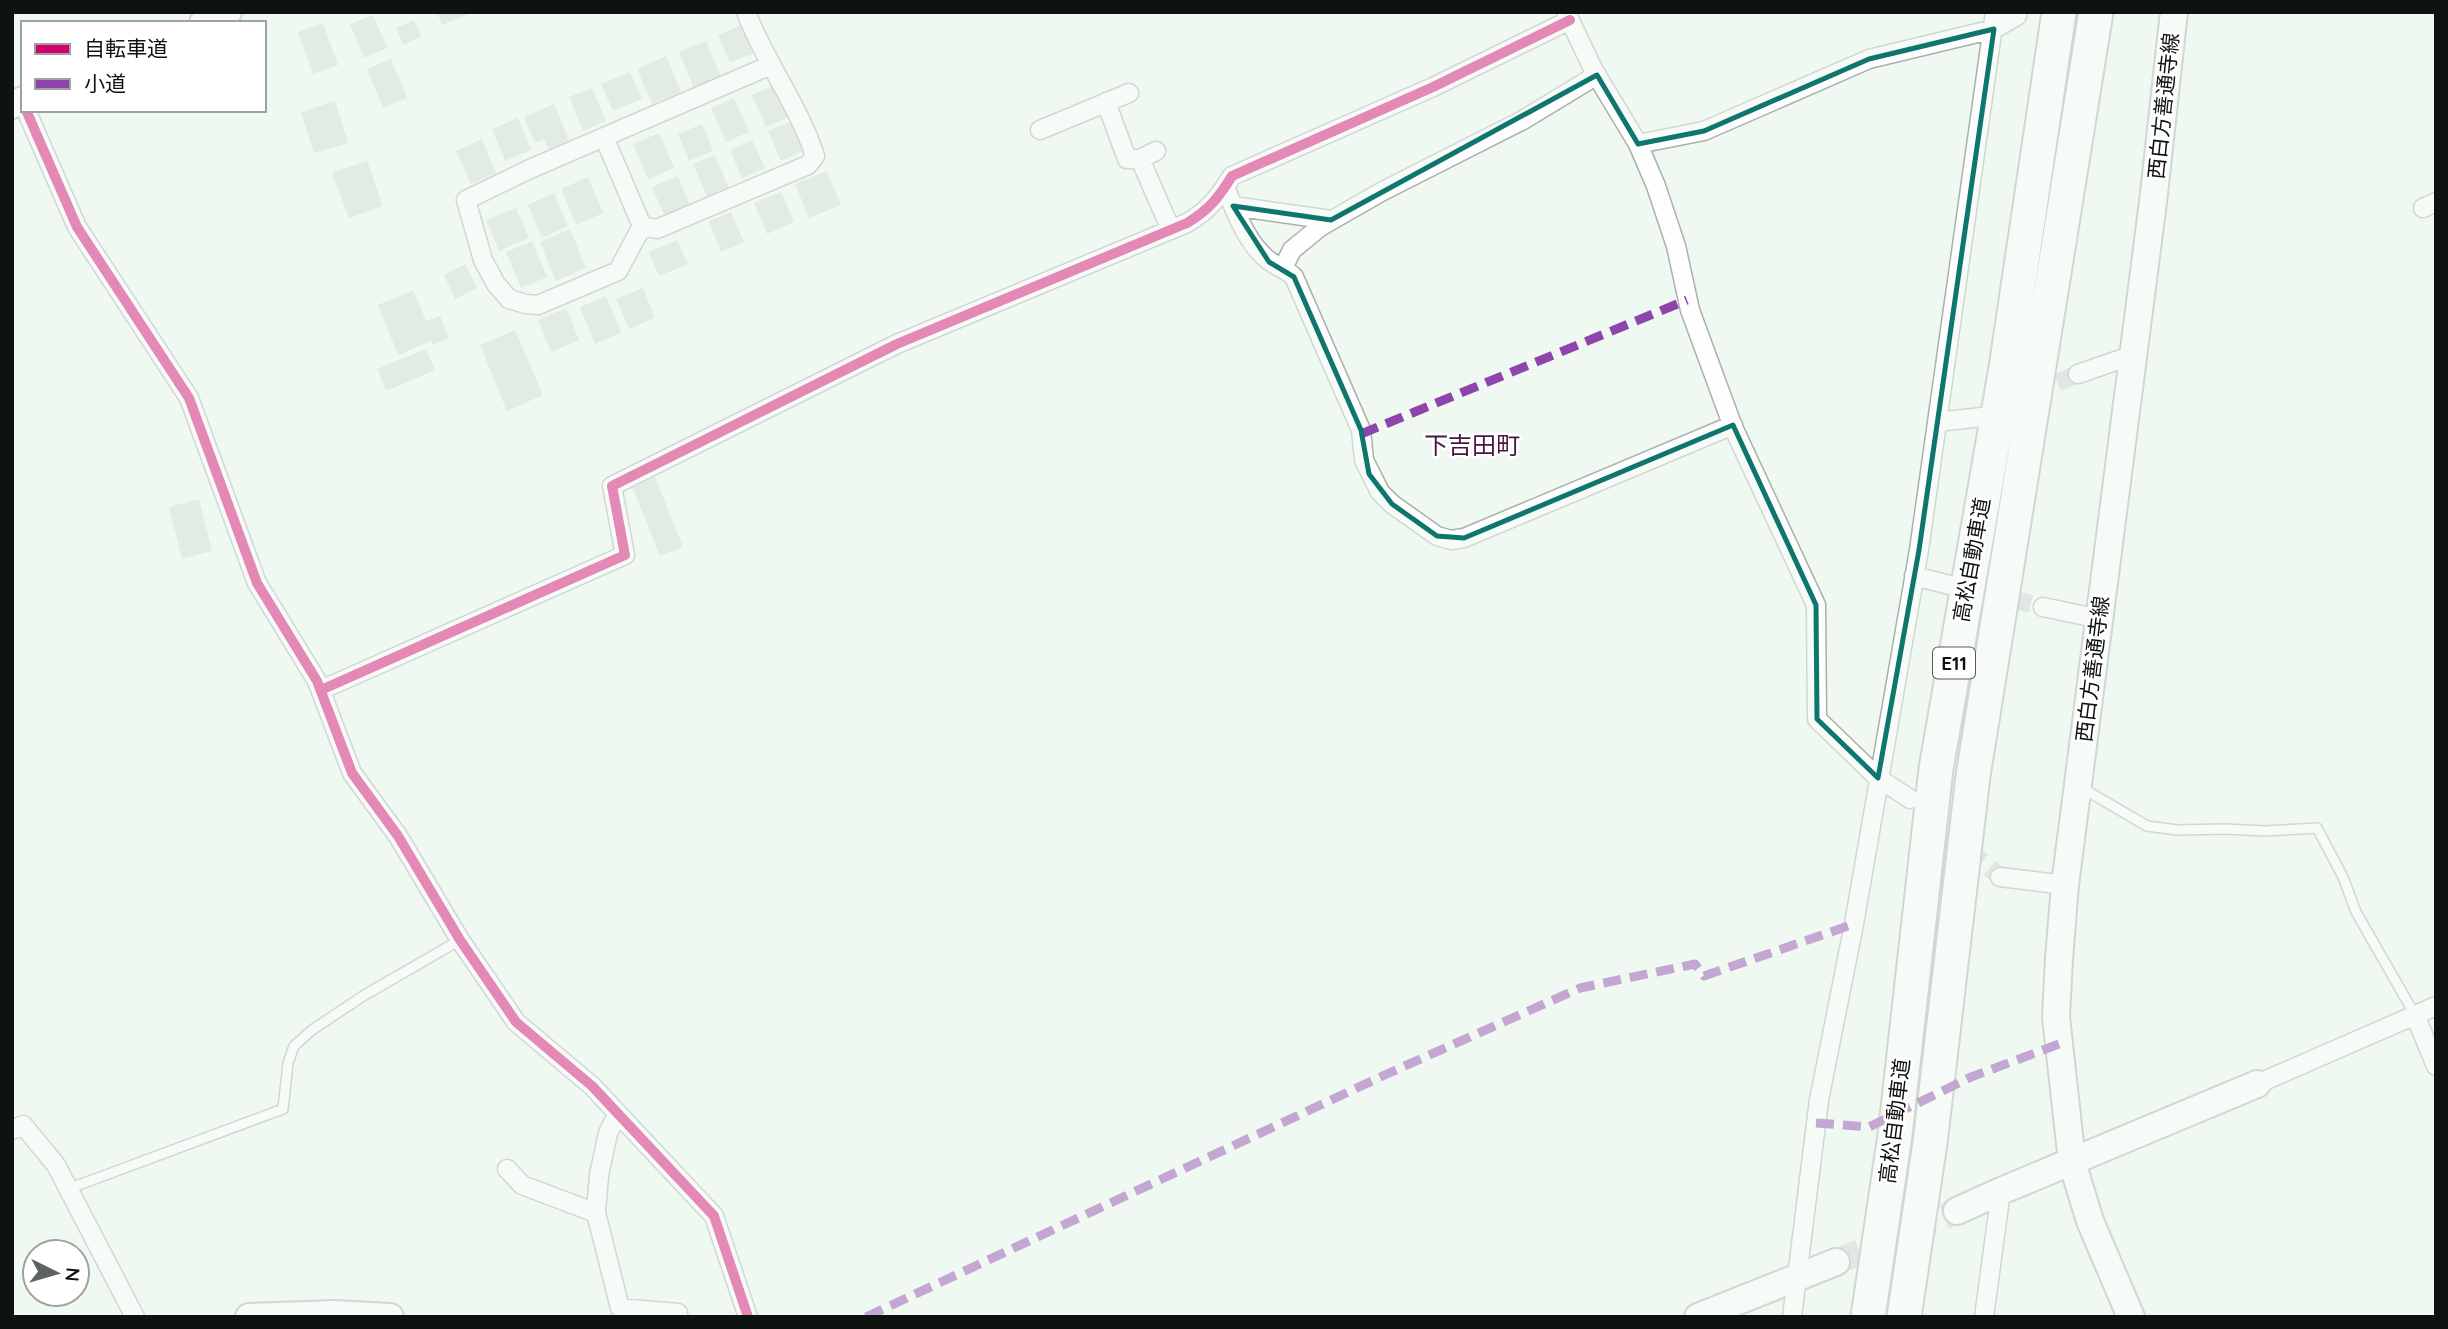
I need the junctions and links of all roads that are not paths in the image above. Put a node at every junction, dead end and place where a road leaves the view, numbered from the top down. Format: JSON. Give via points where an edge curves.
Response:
{"nodes":[{"id":1,"x":228,"y":12,"type":"edge"},
{"id":2,"x":746,"y":12,"type":"edge"},
{"id":3,"x":2059,"y":12,"type":"edge"},
{"id":4,"x":2096,"y":12,"type":"edge"},
{"id":5,"x":2174,"y":12,"type":"edge"},
{"id":6,"x":1568,"y":16,"type":"edge"},
{"id":7,"x":2017,"y":16,"type":"dead end"},
{"id":8,"x":208,"y":21,"type":"edge"},
{"id":9,"x":1994,"y":21,"type":"edge"},
{"id":10,"x":771,"y":65,"type":"junction"},
{"id":11,"x":1597,"y":75,"type":"junction"},
{"id":12,"x":1129,"y":93,"type":"dead end"},
{"id":13,"x":1106,"y":102,"type":"junction"},
{"id":14,"x":27,"y":112,"type":"edge"},
{"id":15,"x":1040,"y":130,"type":"dead end"},
{"id":16,"x":604,"y":137,"type":"junction"},
{"id":17,"x":1638,"y":144,"type":"junction"},
{"id":18,"x":1225,"y":187,"type":"junction"},
{"id":19,"x":1233,"y":206,"type":"junction"},
{"id":20,"x":1331,"y":220,"type":"junction"},
{"id":21,"x":642,"y":226,"type":"junction"},
{"id":22,"x":1171,"y":230,"type":"junction"},
{"id":23,"x":1283,"y":268,"type":"junction"},
{"id":24,"x":2133,"y":355,"type":"junction"},
{"id":25,"x":2078,"y":374,"type":"tunnel mouth"},
{"id":26,"x":1982,"y":416,"type":"dead end"},
{"id":27,"x":1937,"y":422,"type":"junction"},
{"id":28,"x":1733,"y":425,"type":"junction"},
{"id":29,"x":1914,"y":576,"type":"junction"},
{"id":30,"x":1958,"y":587,"type":"tunnel mouth"},
{"id":31,"x":2043,"y":607,"type":"tunnel mouth"},
{"id":32,"x":2100,"y":619,"type":"junction"},
{"id":33,"x":321,"y":690,"type":"junction"},
{"id":34,"x":1878,"y":778,"type":"junction"},
{"id":35,"x":2078,"y":786,"type":"junction"},
{"id":36,"x":1910,"y":799,"type":"dead end"},
{"id":37,"x":2000,"y":877,"type":"tunnel mouth"},
{"id":38,"x":2065,"y":885,"type":"junction"},
{"id":39,"x":460,"y":940,"type":"junction"},
{"id":40,"x":2436,"y":1006,"type":"edge"},
{"id":41,"x":2415,"y":1015,"type":"junction"},
{"id":42,"x":2436,"y":1066,"type":"edge"},
{"id":43,"x":2257,"y":1084,"type":"joint"},
{"id":44,"x":618,"y":1113,"type":"junction"},
{"id":45,"x":12,"y":1130,"type":"edge"},
{"id":46,"x":2072,"y":1162,"type":"junction"},
{"id":47,"x":507,"y":1169,"type":"dead end"},
{"id":48,"x":68,"y":1189,"type":"junction"},
{"id":49,"x":2001,"y":1191,"type":"junction"},
{"id":50,"x":1957,"y":1211,"type":"tunnel mouth"},
{"id":51,"x":596,"y":1213,"type":"junction"},
{"id":52,"x":1836,"y":1262,"type":"tunnel mouth"},
{"id":53,"x":1797,"y":1277,"type":"junction"},
{"id":54,"x":135,"y":1317,"type":"edge"},
{"id":55,"x":249,"y":1317,"type":"edge"},
{"id":56,"x":390,"y":1317,"type":"edge"},
{"id":57,"x":677,"y":1317,"type":"edge"},
{"id":58,"x":748,"y":1317,"type":"edge"},
{"id":59,"x":1698,"y":1317,"type":"edge"},
{"id":60,"x":1791,"y":1317,"type":"edge"},
{"id":61,"x":1868,"y":1317,"type":"edge"},
{"id":62,"x":1905,"y":1317,"type":"edge"},
{"id":63,"x":1984,"y":1317,"type":"edge"},
{"id":64,"x":2131,"y":1317,"type":"edge"}],
"edges":[{"from":1,"to":8,"type":"main road"},
{"from":2,"to":10,"type":"street"},
{"from":3,"to":61,"type":"highway","name":"高松自動車道","number":"E11","via":[[2006,368],[1936,769],[1895,1135]]},
{"from":4,"to":62,"type":"highway","name":"高松自動車道","number":"E11","via":[[1973,776]]},
{"from":5,"to":24,"type":"main road","name":"西白方善通寺線"},
{"from":6,"to":11,"type":"street"},
{"from":6,"to":18,"type":"street","via":[[1433,87],[1232,176]]},
{"from":7,"to":9,"type":"street"},
{"from":9,"to":17,"type":"street","via":[[1869,59],[1704,131]]},
{"from":9,"to":27,"type":"street"},
{"from":10,"to":16,"type":"street"},
{"from":10,"to":21,"type":"street","via":[[808,135],[815,156],[808,165],[657,229]]},
{"from":11,"to":17,"type":"street"},
{"from":11,"to":20,"type":"street","via":[[1523,120]]},
{"from":12,"to":13,"type":"street"},
{"from":13,"to":15,"type":"street"},
{"from":13,"to":22,"type":"street","via":[[1127,159],[1148,155]]},
{"from":14,"to":33,"type":"street","via":[[78,228],[189,398],[257,583]]},
{"from":16,"to":21,"type":"street"},
{"from":16,"to":21,"type":"street","via":[[466,200],[483,260],[509,299],[538,305],[618,271]]},
{"from":17,"to":28,"type":"street","via":[[1676,246],[1690,310]]},
{"from":18,"to":19,"type":"street"},
{"from":18,"to":22,"type":"street","via":[[1206,212]]},
{"from":19,"to":20,"type":"street"},
{"from":19,"to":23,"type":"street","via":[[1257,250]]},
{"from":20,"to":23,"type":"street","via":[[1292,250]]},
{"from":22,"to":33,"type":"street","via":[[897,344],[612,486],[625,555]]},
{"from":23,"to":28,"type":"street","via":[[1294,277],[1361,430],[1369,474],[1392,504],[1437,536],[1464,538]]},
{"from":24,"to":25,"type":"street"},
{"from":24,"to":32,"type":"main road","name":"西白方善通寺線"},
{"from":26,"to":27,"type":"street"},
{"from":27,"to":29,"type":"street"},
{"from":28,"to":34,"type":"street","via":[[1816,605],[1817,719]]},
{"from":29,"to":30,"type":"street"},
{"from":29,"to":34,"type":"street"},
{"from":31,"to":32,"type":"street"},
{"from":32,"to":35,"type":"main road","name":"西白方善通寺線"},
{"from":33,"to":39,"type":"street","via":[[352,773],[398,836]]},
{"from":34,"to":36,"type":"street"},
{"from":34,"to":53,"type":"street","via":[[1819,1100]]},
{"from":35,"to":38,"type":"main road","name":"西白方善通寺線"},
{"from":35,"to":41,"type":"lane","via":[[2147,826],[2177,830],[2317,828],[2356,912]]},
{"from":37,"to":38,"type":"street"},
{"from":38,"to":46,"type":"main road","name":"西白方善通寺線","via":[[2056,1017]]},
{"from":39,"to":44,"type":"street","via":[[516,1022]]},
{"from":39,"to":48,"type":"lane","via":[[363,996],[294,1046],[283,1109]]},
{"from":40,"to":41,"type":"street"},
{"from":41,"to":42,"type":"street"},
{"from":41,"to":43,"type":"street"},
{"from":43,"to":46,"type":"main road"},
{"from":44,"to":51,"type":"street","via":[[608,1133]]},
{"from":44,"to":58,"type":"street","via":[[714,1216]]},
{"from":45,"to":48,"type":"street","via":[[23,1125],[56,1165]]},
{"from":46,"to":49,"type":"main road"},
{"from":46,"to":64,"type":"main road","name":"西白方善通寺線","via":[[2091,1222]]},
{"from":47,"to":51,"type":"street","via":[[522,1185]]},
{"from":48,"to":54,"type":"street"},
{"from":49,"to":50,"type":"main road"},
{"from":49,"to":63,"type":"street"},
{"from":51,"to":57,"type":"street","via":[[620,1308],[678,1313]]},
{"from":52,"to":53,"type":"main road"},
{"from":53,"to":59,"type":"main road"},
{"from":53,"to":60,"type":"street"},
{"from":55,"to":56,"type":"main road"}]}
